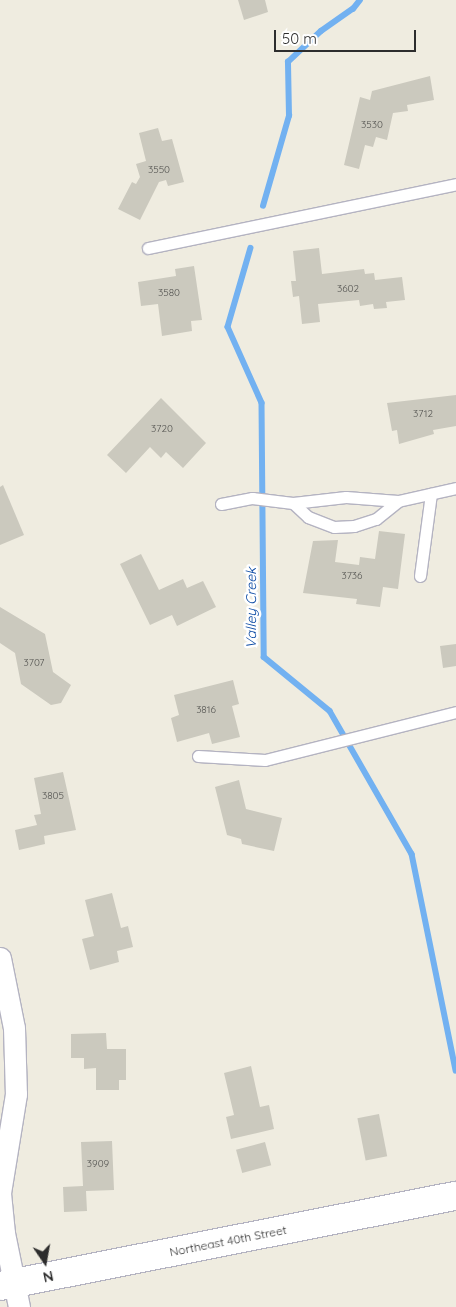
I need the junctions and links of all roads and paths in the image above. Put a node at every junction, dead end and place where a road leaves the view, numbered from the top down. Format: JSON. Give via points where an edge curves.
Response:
{"nodes":[{"id":1,"x":456,"y":184,"type":"edge"},
{"id":2,"x":148,"y":248,"type":"dead end"},
{"id":3,"x":456,"y":488,"type":"edge"},
{"id":4,"x":431,"y":494,"type":"junction"},
{"id":5,"x":398,"y":501,"type":"junction"},
{"id":6,"x":293,"y":503,"type":"junction"},
{"id":7,"x":221,"y":504,"type":"dead end"},
{"id":8,"x":420,"y":576,"type":"dead end"},
{"id":9,"x":456,"y":712,"type":"edge"},
{"id":10,"x":198,"y":756,"type":"dead end"},
{"id":11,"x":0,"y":958,"type":"edge"},
{"id":12,"x":2,"y":1160,"type":"edge"},
{"id":13,"x":456,"y":1196,"type":"edge"},
{"id":14,"x":11,"y":1292,"type":"edge"}],
"edges":[{"from":1,"to":2,"type":"lane"},
{"from":3,"to":4,"type":"lane"},
{"from":4,"to":5,"type":"lane"},
{"from":4,"to":8,"type":"lane"},
{"from":5,"to":6,"type":"lane","via":[[346,498]]},
{"from":5,"to":6,"type":"lane","via":[[376,518],[354,526],[334,526],[308,517]]},
{"from":6,"to":7,"type":"lane","via":[[252,498]]},
{"from":9,"to":10,"type":"lane","via":[[265,760]]},
{"from":11,"to":12,"type":"street","via":[[14,1028],[16,1094]]},
{"from":12,"to":14,"type":"street","via":[[0,1193]]},
{"from":13,"to":14,"type":"street","name":"Northeast 40th Street"}]}
